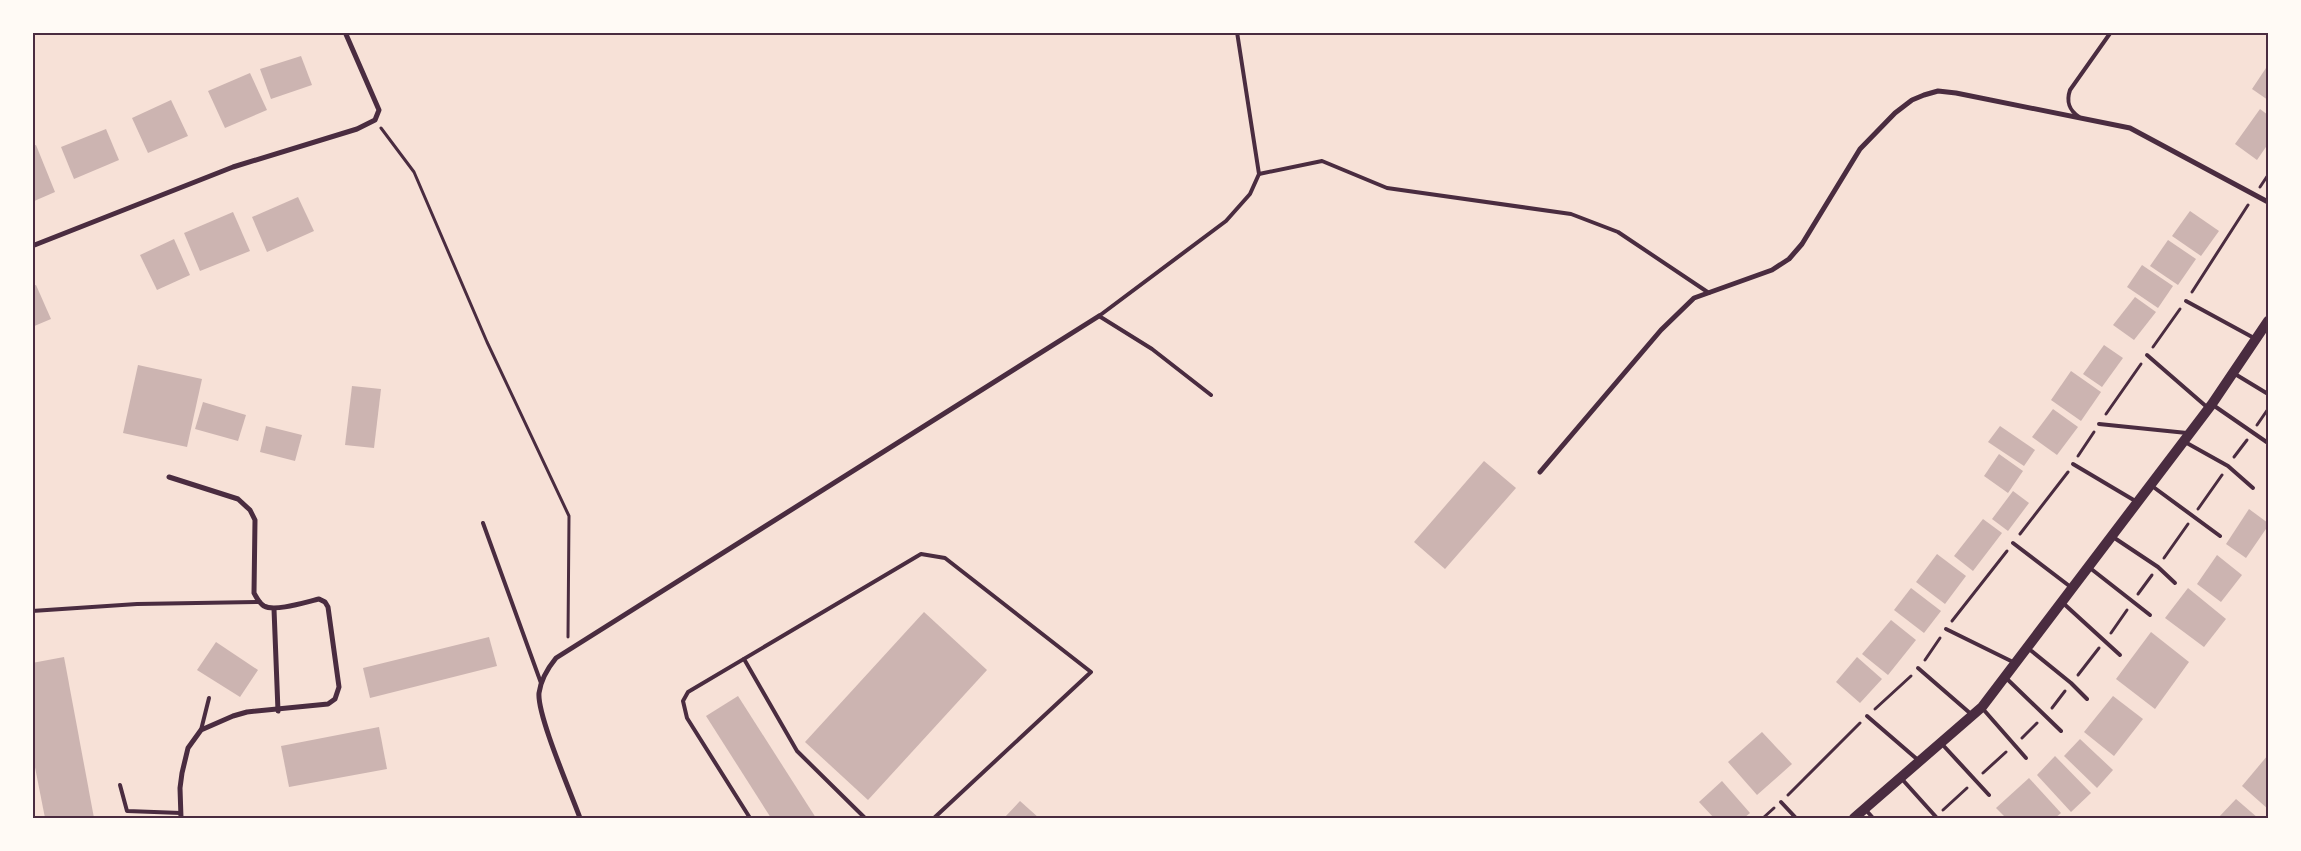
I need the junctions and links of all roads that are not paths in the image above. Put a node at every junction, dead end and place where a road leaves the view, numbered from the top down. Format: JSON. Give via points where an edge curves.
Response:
{"nodes":[{"id":1,"x":345,"y":32,"type":"edge"},
{"id":2,"x":1237,"y":32,"type":"edge"},
{"id":3,"x":2111,"y":32,"type":"edge"},
{"id":4,"x":2081,"y":118,"type":"junction"},
{"id":5,"x":1259,"y":174,"type":"junction"},
{"id":6,"x":2268,"y":202,"type":"edge"},
{"id":7,"x":32,"y":246,"type":"edge"},
{"id":8,"x":1709,"y":293,"type":"junction"},
{"id":9,"x":2186,"y":301,"type":"road end"},
{"id":10,"x":1099,"y":316,"type":"junction"},
{"id":11,"x":2268,"y":321,"type":"edge"},
{"id":12,"x":2256,"y":339,"type":"junction"},
{"id":13,"x":2147,"y":355,"type":"road end"},
{"id":14,"x":2233,"y":373,"type":"junction"},
{"id":15,"x":2268,"y":394,"type":"edge"},
{"id":16,"x":1211,"y":395,"type":"dead end"},
{"id":17,"x":2210,"y":406,"type":"junction"},
{"id":18,"x":2099,"y":424,"type":"road end"},
{"id":19,"x":2186,"y":437,"type":"junction"},
{"id":20,"x":2268,"y":443,"type":"edge"},
{"id":21,"x":2073,"y":464,"type":"road end"},
{"id":22,"x":1540,"y":472,"type":"dead end"},
{"id":23,"x":169,"y":477,"type":"dead end"},
{"id":24,"x":2151,"y":485,"type":"junction"},
{"id":25,"x":2254,"y":488,"type":"dead end"},
{"id":26,"x":2137,"y":502,"type":"junction"},
{"id":27,"x":483,"y":523,"type":"dead end"},
{"id":28,"x":2112,"y":536,"type":"junction"},
{"id":29,"x":2220,"y":536,"type":"dead end"},
{"id":30,"x":2013,"y":543,"type":"road end"},
{"id":31,"x":2088,"y":567,"type":"junction"},
{"id":32,"x":2175,"y":583,"type":"dead end"},
{"id":33,"x":2072,"y":588,"type":"junction"},
{"id":34,"x":260,"y":602,"type":"junction"},
{"id":35,"x":2062,"y":602,"type":"junction"},
{"id":36,"x":274,"y":608,"type":"junction"},
{"id":37,"x":32,"y":611,"type":"edge"},
{"id":38,"x":2150,"y":615,"type":"dead end"},
{"id":39,"x":1946,"y":629,"type":"road end"},
{"id":40,"x":2027,"y":648,"type":"junction"},
{"id":41,"x":2120,"y":655,"type":"dead end"},
{"id":42,"x":744,"y":659,"type":"junction"},
{"id":43,"x":2015,"y":664,"type":"junction"},
{"id":44,"x":1918,"y":668,"type":"road end"},
{"id":45,"x":2005,"y":677,"type":"junction"},
{"id":46,"x":541,"y":683,"type":"junction"},
{"id":47,"x":209,"y":698,"type":"dead end"},
{"id":48,"x":2087,"y":699,"type":"dead end"},
{"id":49,"x":1982,"y":707,"type":"junction"},
{"id":50,"x":278,"y":710,"type":"junction"},
{"id":51,"x":1973,"y":715,"type":"junction"},
{"id":52,"x":1867,"y":716,"type":"road end"},
{"id":53,"x":201,"y":730,"type":"junction"},
{"id":54,"x":2061,"y":731,"type":"dead end"},
{"id":55,"x":1941,"y":743,"type":"junction"},
{"id":56,"x":2026,"y":758,"type":"dead end"},
{"id":57,"x":1919,"y":761,"type":"junction"},
{"id":58,"x":1900,"y":778,"type":"junction"},
{"id":59,"x":120,"y":785,"type":"dead end"},
{"id":60,"x":1989,"y":795,"type":"dead end"},
{"id":61,"x":1781,"y":802,"type":"road end"},
{"id":62,"x":1865,"y":809,"type":"junction"},
{"id":63,"x":181,"y":816,"type":"edge"},
{"id":64,"x":580,"y":818,"type":"edge"},
{"id":65,"x":750,"y":818,"type":"edge"},
{"id":66,"x":865,"y":818,"type":"edge"},
{"id":67,"x":934,"y":818,"type":"edge"},
{"id":68,"x":1796,"y":818,"type":"edge"},
{"id":69,"x":1854,"y":818,"type":"edge"},
{"id":70,"x":1874,"y":818,"type":"edge"},
{"id":71,"x":1936,"y":818,"type":"edge"}],
"edges":[{"from":1,"to":7,"type":"street","via":[[378,110],[375,120],[368,125],[233,167]]},
{"from":2,"to":5,"type":"lane"},
{"from":3,"to":4,"type":"lane","via":[[2070,90],[2069,107]]},
{"from":4,"to":6,"type":"street","via":[[2130,128]]},
{"from":4,"to":8,"type":"street","via":[[1938,91],[1912,100],[1860,149],[1790,259],[1772,270]]},
{"from":5,"to":8,"type":"lane","via":[[1322,161],[1387,188],[1571,214],[1618,232]]},
{"from":5,"to":10,"type":"lane","via":[[1250,194],[1226,221]]},
{"from":8,"to":22,"type":"street","via":[[1694,298],[1671,319]]},
{"from":9,"to":12,"type":"lane"},
{"from":10,"to":16,"type":"lane","via":[[1152,349]]},
{"from":10,"to":46,"type":"street","via":[[568,650],[546,670]]},
{"from":11,"to":12,"type":"main road"},
{"from":12,"to":14,"type":"main road"},
{"from":13,"to":17,"type":"lane"},
{"from":14,"to":15,"type":"lane"},
{"from":14,"to":17,"type":"main road"},
{"from":17,"to":19,"type":"main road"},
{"from":17,"to":20,"type":"lane"},
{"from":18,"to":19,"type":"lane"},
{"from":19,"to":24,"type":"main road"},
{"from":19,"to":25,"type":"lane"},
{"from":21,"to":26,"type":"lane"},
{"from":23,"to":34,"type":"street","via":[[238,499],[250,510],[255,520],[254,593]]},
{"from":24,"to":26,"type":"main road"},
{"from":24,"to":29,"type":"lane"},
{"from":26,"to":28,"type":"main road"},
{"from":27,"to":46,"type":"lane"},
{"from":28,"to":31,"type":"main road"},
{"from":28,"to":32,"type":"lane","via":[[2158,567]]},
{"from":30,"to":33,"type":"lane"},
{"from":31,"to":33,"type":"main road"},
{"from":31,"to":38,"type":"lane"},
{"from":33,"to":35,"type":"main road"},
{"from":34,"to":36,"type":"street"},
{"from":34,"to":37,"type":"lane","via":[[137,604]]},
{"from":35,"to":40,"type":"main road"},
{"from":35,"to":41,"type":"lane"},
{"from":36,"to":50,"type":"street"},
{"from":36,"to":50,"type":"street","via":[[319,599],[325,602],[338,688],[333,702]]},
{"from":39,"to":43,"type":"lane"},
{"from":40,"to":43,"type":"main road"},
{"from":40,"to":48,"type":"lane"},
{"from":42,"to":65,"type":"lane","via":[[688,692],[683,701],[687,718]]},
{"from":42,"to":66,"type":"lane","via":[[796,751]]},
{"from":42,"to":67,"type":"lane","via":[[921,554],[946,558],[1091,672]]},
{"from":43,"to":45,"type":"main road"},
{"from":44,"to":51,"type":"lane"},
{"from":45,"to":49,"type":"main road"},
{"from":45,"to":54,"type":"lane"},
{"from":46,"to":64,"type":"street","via":[[539,707]]},
{"from":47,"to":53,"type":"lane"},
{"from":49,"to":51,"type":"main road"},
{"from":49,"to":56,"type":"lane"},
{"from":50,"to":53,"type":"street","via":[[247,712]]},
{"from":51,"to":55,"type":"main road"},
{"from":52,"to":57,"type":"lane"},
{"from":53,"to":63,"type":"street","via":[[191,742],[186,756],[180,788]]},
{"from":55,"to":57,"type":"main road"},
{"from":55,"to":60,"type":"lane"},
{"from":57,"to":58,"type":"main road"},
{"from":58,"to":62,"type":"main road"},
{"from":58,"to":71,"type":"lane"},
{"from":59,"to":63,"type":"lane","via":[[128,811]]},
{"from":61,"to":68,"type":"lane"},
{"from":62,"to":69,"type":"main road"},
{"from":62,"to":70,"type":"lane"}]}
